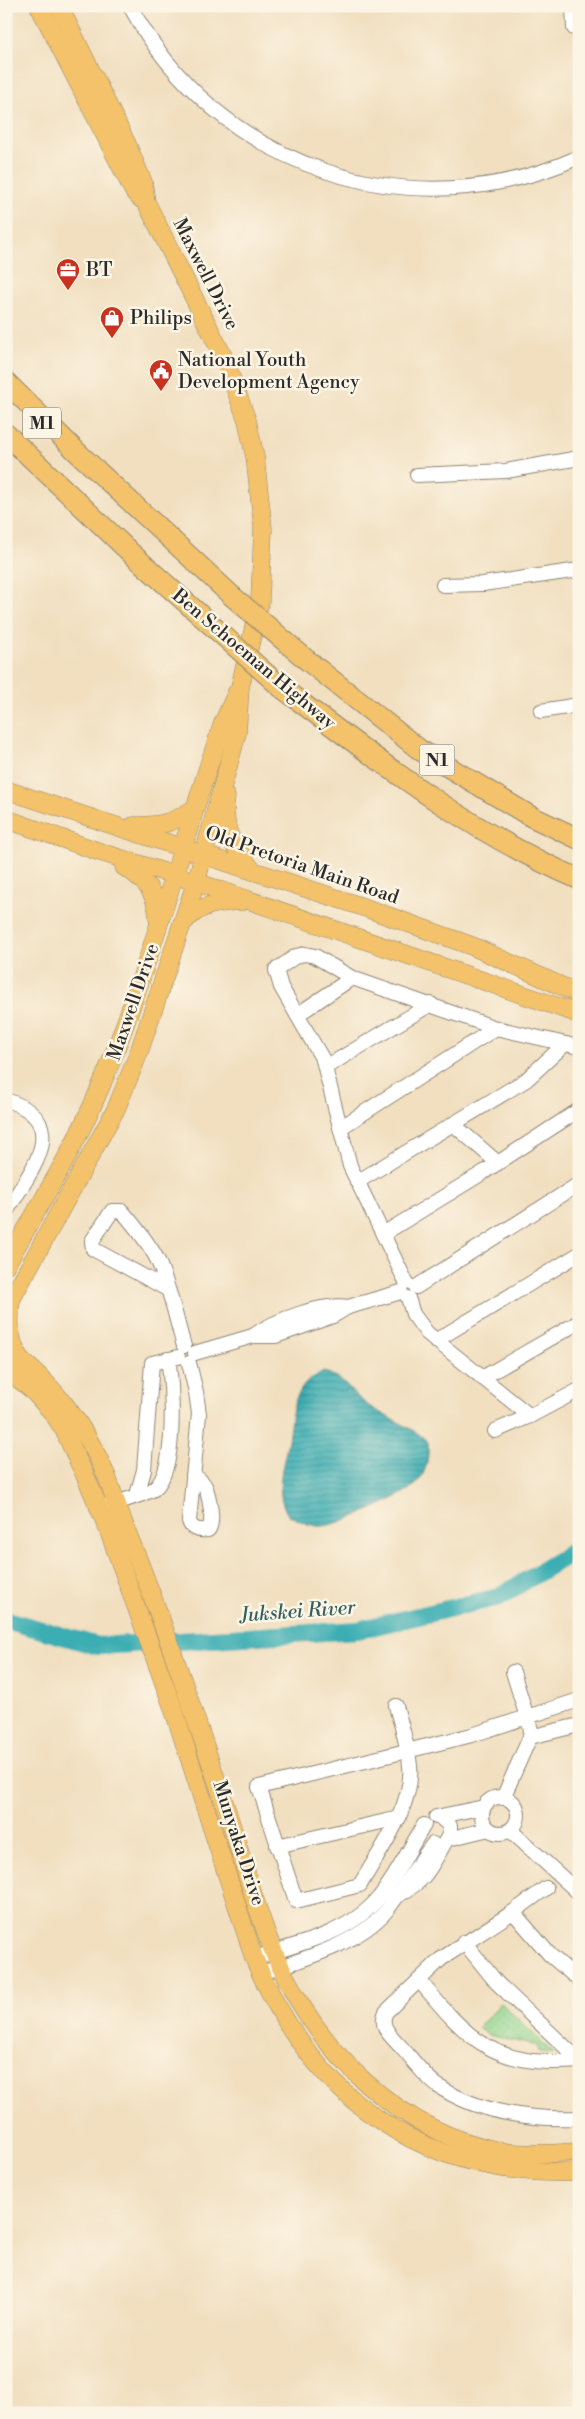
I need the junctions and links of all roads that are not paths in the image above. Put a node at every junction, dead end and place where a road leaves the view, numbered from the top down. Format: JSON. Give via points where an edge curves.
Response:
{"nodes":[{"id":1,"x":39,"y":6,"type":"edge"},
{"id":2,"x":59,"y":6,"type":"edge"},
{"id":3,"x":130,"y":6,"type":"edge"},
{"id":4,"x":573,"y":6,"type":"edge"},
{"id":5,"x":579,"y":30,"type":"edge"},
{"id":6,"x":579,"y":157,"type":"edge"},
{"id":7,"x":146,"y":202,"type":"junction"},
{"id":8,"x":6,"y":382,"type":"edge"},
{"id":9,"x":6,"y":392,"type":"edge"},
{"id":10,"x":6,"y":434,"type":"edge"},
{"id":11,"x":6,"y":442,"type":"edge"},
{"id":12,"x":78,"y":453,"type":"junction"},
{"id":13,"x":579,"y":458,"type":"edge"},
{"id":14,"x":417,"y":475,"type":"dead end"},
{"id":15,"x":51,"y":477,"type":"junction"},
{"id":16,"x":579,"y":570,"type":"edge"},
{"id":17,"x":443,"y":585,"type":"dead end"},
{"id":18,"x":240,"y":687,"type":"junction"},
{"id":19,"x":579,"y":705,"type":"edge"},
{"id":20,"x":540,"y":711,"type":"dead end"},
{"id":21,"x":230,"y":760,"type":"junction"},
{"id":22,"x":6,"y":790,"type":"edge"},
{"id":23,"x":194,"y":808,"type":"junction"},
{"id":24,"x":6,"y":819,"type":"edge"},
{"id":25,"x":120,"y":826,"type":"junction"},
{"id":26,"x":579,"y":839,"type":"edge"},
{"id":27,"x":181,"y":847,"type":"junction"},
{"id":28,"x":100,"y":852,"type":"junction"},
{"id":29,"x":202,"y":854,"type":"junction"},
{"id":30,"x":252,"y":870,"type":"junction"},
{"id":31,"x":173,"y":876,"type":"junction"},
{"id":32,"x":579,"y":879,"type":"edge"},
{"id":33,"x":196,"y":882,"type":"junction"},
{"id":34,"x":251,"y":901,"type":"junction"},
{"id":35,"x":158,"y":924,"type":"junction"},
{"id":36,"x":182,"y":924,"type":"junction"},
{"id":37,"x":352,"y":978,"type":"junction"},
{"id":38,"x":579,"y":994,"type":"edge"},
{"id":39,"x":431,"y":1004,"type":"junction"},
{"id":40,"x":579,"y":1014,"type":"edge"},
{"id":41,"x":297,"y":1015,"type":"junction"},
{"id":42,"x":496,"y":1028,"type":"junction"},
{"id":43,"x":564,"y":1044,"type":"junction"},
{"id":44,"x":579,"y":1047,"type":"edge"},
{"id":45,"x":326,"y":1067,"type":"junction"},
{"id":46,"x":6,"y":1100,"type":"edge"},
{"id":47,"x":579,"y":1110,"type":"edge"},
{"id":48,"x":453,"y":1124,"type":"junction"},
{"id":49,"x":340,"y":1128,"type":"junction"},
{"id":50,"x":498,"y":1163,"type":"junction"},
{"id":51,"x":357,"y":1182,"type":"junction"},
{"id":52,"x":579,"y":1184,"type":"edge"},
{"id":53,"x":6,"y":1212,"type":"edge"},
{"id":54,"x":382,"y":1234,"type":"junction"},
{"id":55,"x":579,"y":1254,"type":"edge"},
{"id":56,"x":6,"y":1266,"type":"edge"},
{"id":57,"x":167,"y":1289,"type":"junction"},
{"id":58,"x":408,"y":1290,"type":"junction"},
{"id":59,"x":9,"y":1305,"type":"edge"},
{"id":60,"x":579,"y":1322,"type":"edge"},
{"id":61,"x":435,"y":1341,"type":"junction"},
{"id":62,"x":183,"y":1356,"type":"junction"},
{"id":63,"x":11,"y":1358,"type":"edge"},
{"id":64,"x":482,"y":1378,"type":"junction"},
{"id":65,"x":579,"y":1390,"type":"edge"},
{"id":66,"x":530,"y":1416,"type":"junction"},
{"id":67,"x":147,"y":1427,"type":"junction"},
{"id":68,"x":171,"y":1430,"type":"junction"},
{"id":69,"x":495,"y":1431,"type":"dead end"},
{"id":70,"x":193,"y":1475,"type":"dead end"},
{"id":71,"x":137,"y":1495,"type":"junction"},
{"id":72,"x":116,"y":1503,"type":"junction"},
{"id":73,"x":99,"y":1509,"type":"junction"},
{"id":74,"x":513,"y":1672,"type":"dead end"},
{"id":75,"x":579,"y":1700,"type":"edge"},
{"id":76,"x":396,"y":1706,"type":"dead end"},
{"id":77,"x":528,"y":1716,"type":"junction"},
{"id":78,"x":579,"y":1725,"type":"edge"},
{"id":79,"x":530,"y":1738,"type":"junction"},
{"id":80,"x":408,"y":1751,"type":"junction"},
{"id":81,"x":504,"y":1798,"type":"junction"},
{"id":82,"x":484,"y":1807,"type":"junction"},
{"id":83,"x":440,"y":1817,"type":"junction"},
{"id":84,"x":399,"y":1818,"type":"junction"},
{"id":85,"x":424,"y":1825,"type":"junction"},
{"id":86,"x":488,"y":1829,"type":"junction"},
{"id":87,"x":511,"y":1831,"type":"junction"},
{"id":88,"x":442,"y":1841,"type":"junction"},
{"id":89,"x":277,"y":1846,"type":"junction"},
{"id":90,"x":546,"y":1888,"type":"dead end"},
{"id":91,"x":578,"y":1892,"type":"edge"},
{"id":92,"x":513,"y":1912,"type":"junction"},
{"id":93,"x":464,"y":1942,"type":"junction"},
{"id":94,"x":277,"y":1959,"type":"junction"},
{"id":95,"x":258,"y":1965,"type":"junction"},
{"id":96,"x":419,"y":1980,"type":"junction"},
{"id":97,"x":579,"y":1980,"type":"edge"},
{"id":98,"x":579,"y":2060,"type":"edge"},
{"id":99,"x":579,"y":2118,"type":"edge"},
{"id":100,"x":579,"y":2152,"type":"edge"},
{"id":101,"x":579,"y":2172,"type":"edge"}],
"edges":[{"from":1,"to":7,"type":"main road","name":"Maxwell Drive","via":[[134,192]]},
{"from":2,"to":7,"type":"main road","name":"Maxwell Drive","via":[[126,142],[143,182]]},
{"from":3,"to":6,"type":"street","via":[[156,48],[212,108],[252,138],[328,173],[378,185],[461,188],[525,176]]},
{"from":4,"to":5,"type":"street","via":[[572,23]]},
{"from":7,"to":18,"type":"main road","name":"Maxwell Drive","via":[[224,358],[247,420],[255,457],[263,528],[263,567],[253,636]]},
{"from":8,"to":12,"type":"highway"},
{"from":9,"to":12,"type":"highway","number":"M1"},
{"from":10,"to":15,"type":"highway","number":"M1"},
{"from":11,"to":15,"type":"highway"},
{"from":12,"to":26,"type":"highway","name":"Ben Schoeman Highway","number":"N1","bridge":true,"via":[[232,596],[420,750],[530,816]]},
{"from":13,"to":14,"type":"street","via":[[506,471]]},
{"from":15,"to":32,"type":"highway","name":"Ben Schoeman Highway","number":"N1","bridge":true,"via":[[282,688],[369,754],[451,810],[510,846]]},
{"from":16,"to":17,"type":"street","via":[[483,584]]},
{"from":18,"to":21,"type":"main road","name":"Maxwell Drive","via":[[237,732]]},
{"from":18,"to":23,"type":"main road","name":"Maxwell Drive","via":[[223,723]]},
{"from":19,"to":20,"type":"street"},
{"from":21,"to":29,"type":"main road","name":"Maxwell Drive"},
{"from":21,"to":30,"type":"main road","via":[[225,825],[233,844]]},
{"from":22,"to":25,"type":"main road","name":"Old Pretoria Main Road"},
{"from":23,"to":25,"type":"main road","via":[[174,822]]},
{"from":23,"to":27,"type":"main road","name":"Maxwell Drive"},
{"from":24,"to":28,"type":"main road"},
{"from":25,"to":27,"type":"main road","name":"Old Pretoria Main Road"},
{"from":27,"to":29,"type":"main road","name":"Old Pretoria Main Road"},
{"from":27,"to":31,"type":"main road","name":"Maxwell Drive"},
{"from":28,"to":31,"type":"main road"},
{"from":28,"to":35,"type":"main road","via":[[144,880],[156,900]]},
{"from":29,"to":30,"type":"main road","name":"Old Pretoria Main Road"},
{"from":29,"to":33,"type":"main road","name":"Maxwell Drive"},
{"from":30,"to":38,"type":"main road","name":"Old Pretoria Main Road","via":[[472,946]]},
{"from":31,"to":33,"type":"main road"},
{"from":31,"to":35,"type":"main road","name":"Maxwell Drive"},
{"from":33,"to":34,"type":"main road"},
{"from":33,"to":36,"type":"main road","name":"Maxwell Drive"},
{"from":34,"to":36,"type":"main road","via":[[224,901],[201,908]]},
{"from":34,"to":40,"type":"main road"},
{"from":35,"to":56,"type":"main road","name":"Maxwell Drive","via":[[100,1089]]},
{"from":36,"to":59,"type":"main road","name":"Maxwell Drive","via":[[138,1055],[116,1109]]},
{"from":37,"to":39,"type":"street"},
{"from":37,"to":41,"type":"street"},
{"from":37,"to":41,"type":"street","via":[[324,960],[305,954],[279,966],[276,970],[278,981]]},
{"from":39,"to":42,"type":"street"},
{"from":39,"to":45,"type":"street"},
{"from":41,"to":45,"type":"street"},
{"from":42,"to":43,"type":"street"},
{"from":42,"to":49,"type":"street"},
{"from":43,"to":44,"type":"street"},
{"from":43,"to":48,"type":"street","via":[[526,1080]]},
{"from":45,"to":49,"type":"street"},
{"from":46,"to":53,"type":"street","via":[[24,1107],[38,1120],[44,1139],[42,1149]]},
{"from":47,"to":50,"type":"street"},
{"from":48,"to":50,"type":"street"},
{"from":48,"to":51,"type":"street"},
{"from":49,"to":51,"type":"street"},
{"from":50,"to":54,"type":"street"},
{"from":51,"to":54,"type":"street"},
{"from":52,"to":58,"type":"street"},
{"from":54,"to":58,"type":"street"},
{"from":55,"to":61,"type":"street"},
{"from":57,"to":57,"type":"street","via":[[93,1249],[92,1241],[112,1211],[122,1211],[154,1253]]},
{"from":57,"to":62,"type":"street"},
{"from":58,"to":61,"type":"street","via":[[420,1325]]},
{"from":58,"to":62,"type":"street","via":[[279,1328],[266,1327],[253,1336]]},
{"from":59,"to":63,"type":"main road","via":[[9,1330],[14,1347]]},
{"from":60,"to":64,"type":"street"},
{"from":61,"to":64,"type":"street"},
{"from":62,"to":67,"type":"street","via":[[152,1363]]},
{"from":62,"to":68,"type":"street","via":[[172,1381]]},
{"from":62,"to":70,"type":"street","via":[[198,1404]]},
{"from":63,"to":72,"type":"main road","name":"Munyaka Drive","via":[[47,1383],[72,1412],[102,1468]]},
{"from":63,"to":73,"type":"main road","name":"Munyaka Drive","via":[[30,1389],[64,1430]]},
{"from":64,"to":66,"type":"street"},
{"from":65,"to":66,"type":"street"},
{"from":66,"to":69,"type":"street"},
{"from":67,"to":68,"type":"street"},
{"from":67,"to":71,"type":"street","via":[[143,1480]]},
{"from":68,"to":71,"type":"street","via":[[160,1483],[152,1491]]},
{"from":71,"to":72,"type":"street"},
{"from":72,"to":73,"type":"street"},
{"from":72,"to":94,"type":"main road","name":"Munyaka Drive","via":[[191,1705]]},
{"from":73,"to":95,"type":"main road","name":"Munyaka Drive","via":[[173,1708]]},
{"from":74,"to":77,"type":"street"},
{"from":75,"to":77,"type":"street"},
{"from":76,"to":80,"type":"street"},
{"from":77,"to":79,"type":"street"},
{"from":77,"to":80,"type":"street","via":[[472,1735]]},
{"from":78,"to":79,"type":"street"},
{"from":79,"to":81,"type":"street"},
{"from":80,"to":84,"type":"street","via":[[411,1768]]},
{"from":80,"to":89,"type":"street","via":[[259,1787]]},
{"from":81,"to":82,"type":"street","via":[[492,1800]]},
{"from":81,"to":87,"type":"street","via":[[513,1804],[518,1814]]},
{"from":82,"to":83,"type":"street"},
{"from":82,"to":86,"type":"street","via":[[483,1818]]},
{"from":83,"to":85,"type":"street","via":[[430,1818]]},
{"from":83,"to":88,"type":"street","via":[[450,1826]]},
{"from":84,"to":89,"type":"street"},
{"from":84,"to":89,"type":"street","via":[[360,1885],[296,1902]]},
{"from":85,"to":88,"type":"street","via":[[424,1834]]},
{"from":85,"to":94,"type":"street","via":[[377,1900],[344,1926]]},
{"from":86,"to":87,"type":"street","via":[[500,1833]]},
{"from":86,"to":88,"type":"street"},
{"from":87,"to":91,"type":"street"},
{"from":88,"to":94,"type":"street","via":[[386,1911],[358,1933],[340,1944]]},
{"from":90,"to":92,"type":"street"},
{"from":92,"to":93,"type":"street"},
{"from":92,"to":97,"type":"street","via":[[550,1955]]},
{"from":93,"to":96,"type":"street"},
{"from":93,"to":98,"type":"street","via":[[497,1983]]},
{"from":94,"to":95,"type":"street"},
{"from":94,"to":100,"type":"main road","name":"Munyaka Drive","via":[[319,2034],[344,2063],[394,2106],[429,2126],[481,2146],[531,2155]]},
{"from":95,"to":101,"type":"main road","name":"Munyaka Drive","via":[[287,2020],[326,2076],[378,2120],[427,2146],[481,2164],[523,2171]]},
{"from":96,"to":98,"type":"street","via":[[466,2032],[490,2048],[534,2062]]},
{"from":96,"to":99,"type":"street","via":[[386,2012],[383,2022],[388,2033],[437,2085],[481,2107],[500,2112]]}]}
